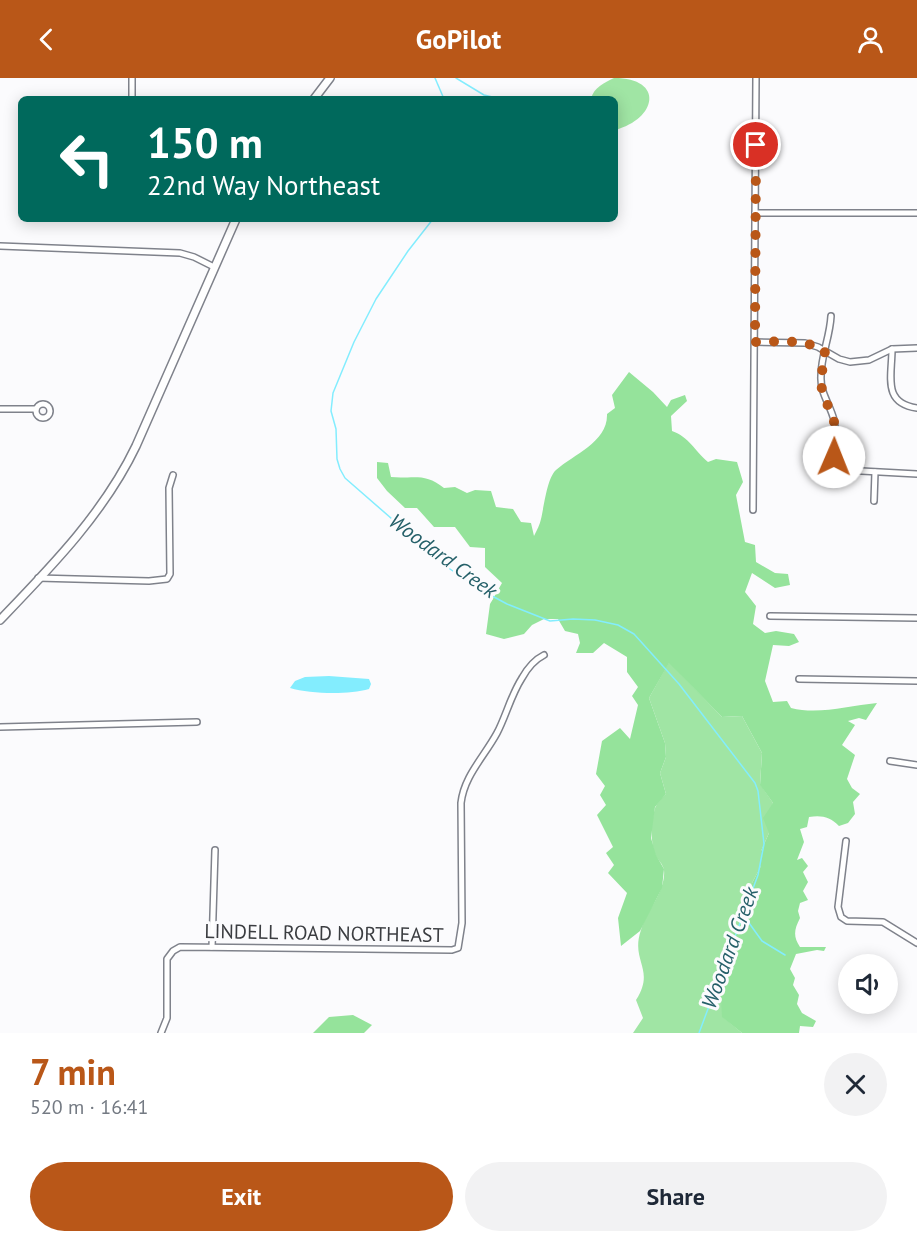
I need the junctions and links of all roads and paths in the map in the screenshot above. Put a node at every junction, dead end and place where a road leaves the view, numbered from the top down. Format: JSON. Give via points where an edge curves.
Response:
{"nodes":[{"id":1,"x":132,"y":78,"type":"edge"},
{"id":2,"x":330,"y":78,"type":"edge"},
{"id":3,"x":756,"y":78,"type":"edge"},
{"id":4,"x":132,"y":96,"type":"edge"},
{"id":5,"x":316,"y":96,"type":"edge"},
{"id":6,"x":755,"y":213,"type":"junction"},
{"id":7,"x":917,"y":213,"type":"edge"},
{"id":8,"x":235,"y":222,"type":"edge"},
{"id":9,"x":0,"y":246,"type":"edge"},
{"id":10,"x":214,"y":267,"type":"junction"},
{"id":11,"x":831,"y":316,"type":"dead end"},
{"id":12,"x":755,"y":342,"type":"junction"},
{"id":13,"x":917,"y":348,"type":"edge"},
{"id":14,"x":892,"y":349,"type":"junction"},
{"id":15,"x":825,"y":351,"type":"junction"},
{"id":16,"x":917,"y":408,"type":"edge"},
{"id":17,"x":0,"y":409,"type":"edge"},
{"id":18,"x":36,"y":409,"type":"dead end"},
{"id":19,"x":875,"y":472,"type":"junction"},
{"id":20,"x":917,"y":474,"type":"edge"},
{"id":21,"x":173,"y":475,"type":"dead end"},
{"id":22,"x":874,"y":501,"type":"dead end"},
{"id":23,"x":753,"y":510,"type":"dead end"},
{"id":24,"x":38,"y":579,"type":"junction"},
{"id":25,"x":770,"y":616,"type":"dead end"},
{"id":26,"x":917,"y":618,"type":"edge"},
{"id":27,"x":0,"y":620,"type":"edge"},
{"id":28,"x":544,"y":655,"type":"dead end"},
{"id":29,"x":799,"y":679,"type":"dead end"},
{"id":30,"x":917,"y":681,"type":"edge"},
{"id":31,"x":196,"y":722,"type":"dead end"},
{"id":32,"x":0,"y":726,"type":"edge"},
{"id":33,"x":890,"y":761,"type":"dead end"},
{"id":34,"x":917,"y":765,"type":"edge"},
{"id":35,"x":846,"y":840,"type":"dead end"},
{"id":36,"x":215,"y":850,"type":"dead end"},
{"id":37,"x":917,"y":943,"type":"edge"},
{"id":38,"x":212,"y":947,"type":"junction"},
{"id":39,"x":161,"y":1033,"type":"edge"}],
"edges":[{"from":1,"to":4,"type":"street"},
{"from":2,"to":5,"type":"street"},
{"from":3,"to":6,"type":"street"},
{"from":6,"to":7,"type":"street"},
{"from":6,"to":12,"type":"street"},
{"from":8,"to":10,"type":"street"},
{"from":9,"to":10,"type":"street","via":[[180,253]]},
{"from":10,"to":24,"type":"street","via":[[121,475],[96,513]]},
{"from":11,"to":15,"type":"street"},
{"from":12,"to":15,"type":"street","via":[[800,342]]},
{"from":12,"to":23,"type":"street"},
{"from":13,"to":14,"type":"street"},
{"from":14,"to":15,"type":"street","via":[[863,362],[839,359]]},
{"from":14,"to":16,"type":"street","via":[[893,396],[898,403]]},
{"from":15,"to":19,"type":"street","via":[[822,391],[834,421],[834,457],[838,468]]},
{"from":17,"to":18,"type":"street"},
{"from":19,"to":20,"type":"street"},
{"from":19,"to":22,"type":"street"},
{"from":21,"to":24,"type":"street","via":[[169,488],[170,574],[166,579]]},
{"from":24,"to":27,"type":"street"},
{"from":25,"to":26,"type":"street"},
{"from":28,"to":38,"type":"street","name":"LINDELL ROAD NORTHEAST","via":[[521,679],[463,792],[462,923],[458,948]]},
{"from":29,"to":30,"type":"street"},
{"from":31,"to":32,"type":"street"},
{"from":33,"to":34,"type":"street"},
{"from":35,"to":37,"type":"street","via":[[838,907],[841,917],[847,921],[883,922]]},
{"from":36,"to":38,"type":"street"},
{"from":38,"to":39,"type":"street","name":"LINDELL ROAD NORTHEAST","via":[[180,947],[168,956],[167,1018]]}]}
